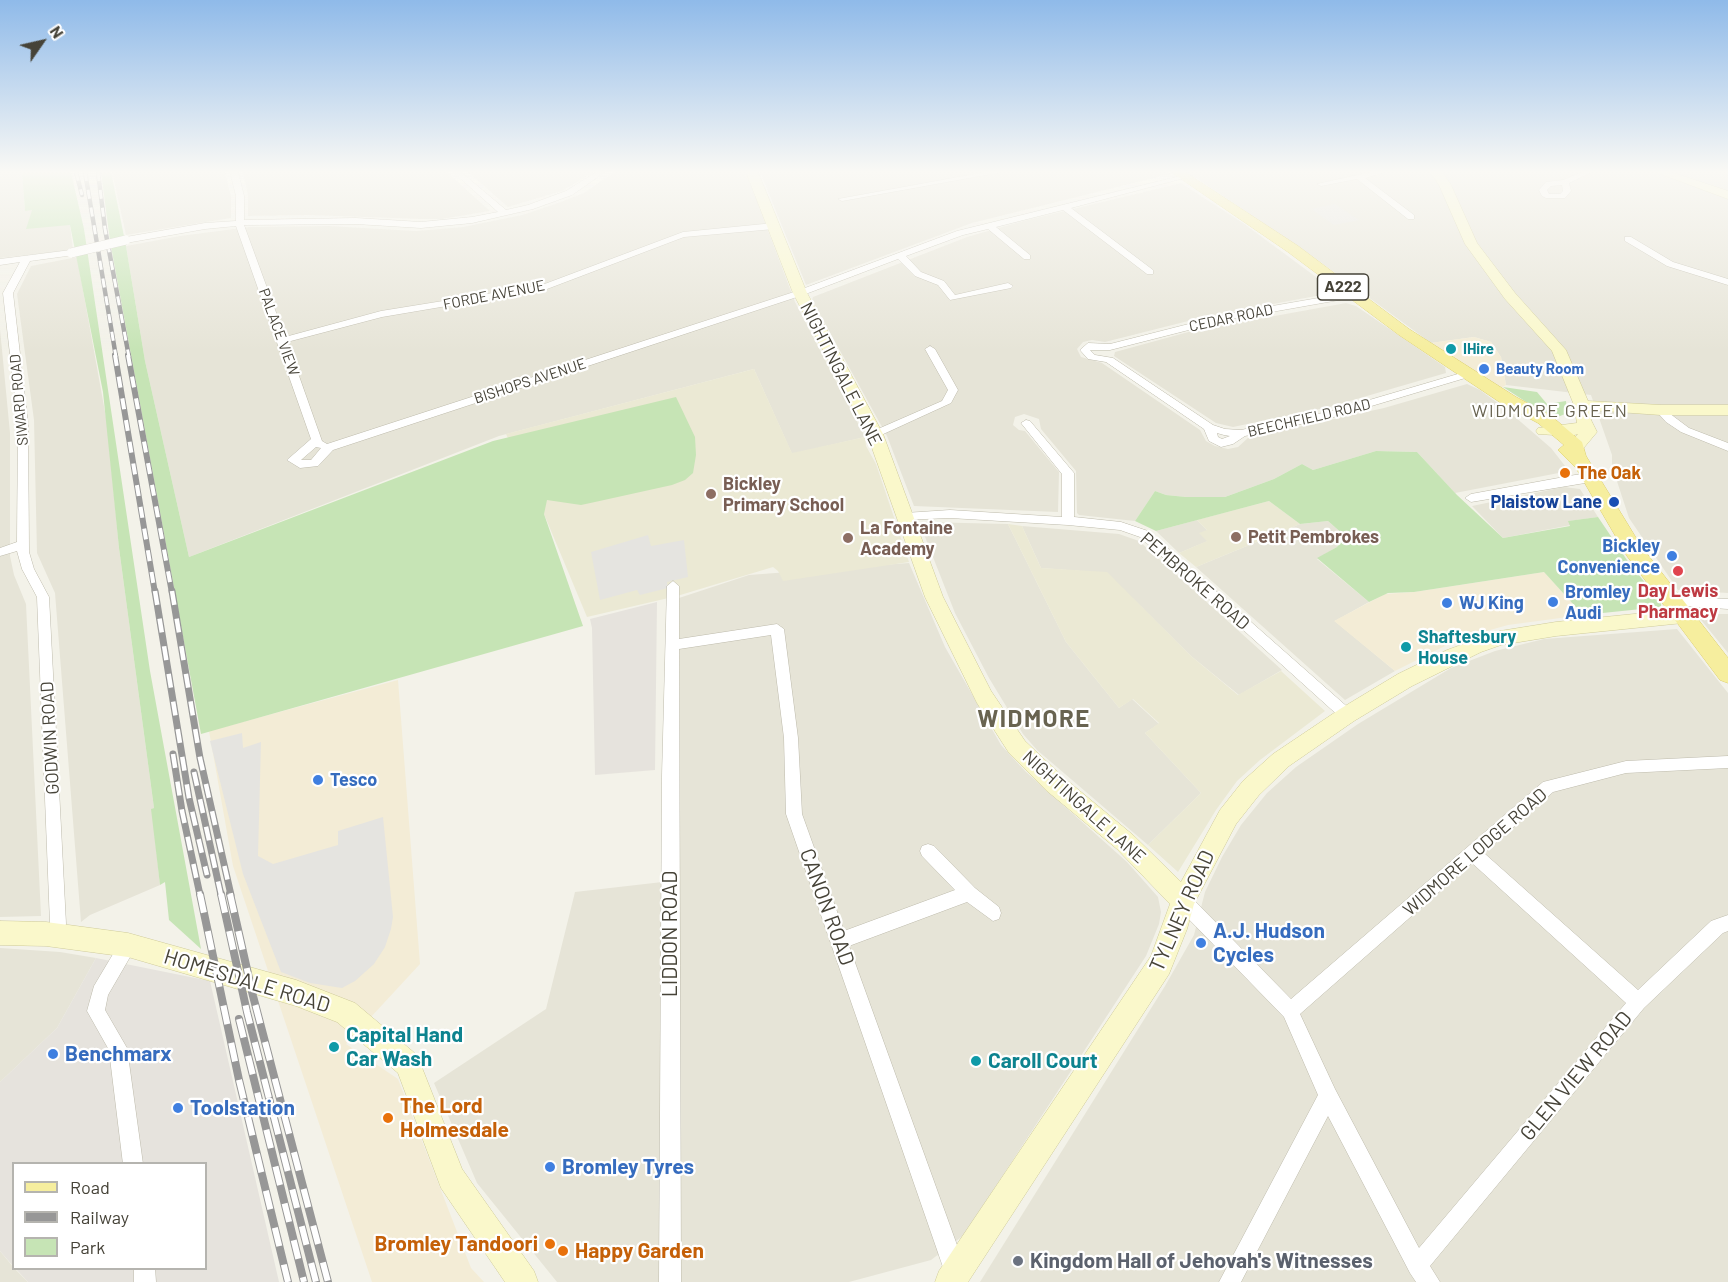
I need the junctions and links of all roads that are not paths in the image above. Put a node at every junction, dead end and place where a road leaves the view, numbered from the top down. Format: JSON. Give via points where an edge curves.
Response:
{"nodes":[{"id":1,"x":178,"y":232,"type":"edge"},
{"id":2,"x":243,"y":232,"type":"edge"},
{"id":3,"x":721,"y":232,"type":"edge"},
{"id":4,"x":776,"y":232,"type":"edge"},
{"id":5,"x":969,"y":232,"type":"edge"},
{"id":6,"x":997,"y":232,"type":"edge"},
{"id":7,"x":1098,"y":232,"type":"edge"},
{"id":8,"x":1267,"y":232,"type":"edge"},
{"id":9,"x":1466,"y":232,"type":"edge"},
{"id":10,"x":1628,"y":239,"type":"dead end"},
{"id":11,"x":1033,"y":248,"type":"dead end"},
{"id":12,"x":900,"y":256,"type":"junction"},
{"id":13,"x":26,"y":260,"type":"junction"},
{"id":14,"x":0,"y":262,"type":"edge"},
{"id":15,"x":1150,"y":272,"type":"dead end"},
{"id":16,"x":1728,"y":282,"type":"edge"},
{"id":17,"x":1008,"y":286,"type":"dead end"},
{"id":18,"x":800,"y":293,"type":"junction"},
{"id":19,"x":1353,"y":295,"type":"junction"},
{"id":20,"x":281,"y":341,"type":"junction"},
{"id":21,"x":1110,"y":347,"type":"junction"},
{"id":22,"x":930,"y":349,"type":"dead end"},
{"id":23,"x":1109,"y":360,"type":"junction"},
{"id":24,"x":1468,"y":374,"type":"junction"},
{"id":25,"x":1661,"y":410,"type":"junction"},
{"id":26,"x":1728,"y":410,"type":"edge"},
{"id":27,"x":1584,"y":417,"type":"junction"},
{"id":28,"x":1026,"y":423,"type":"dead end"},
{"id":29,"x":1550,"y":430,"type":"junction"},
{"id":30,"x":875,"y":434,"type":"junction"},
{"id":31,"x":315,"y":442,"type":"junction"},
{"id":32,"x":329,"y":447,"type":"junction"},
{"id":33,"x":1728,"y":447,"type":"edge"},
{"id":34,"x":1576,"y":451,"type":"junction"},
{"id":35,"x":1593,"y":478,"type":"junction"},
{"id":36,"x":1471,"y":498,"type":"dead end"},
{"id":37,"x":905,"y":516,"type":"junction"},
{"id":38,"x":1068,"y":521,"type":"junction"},
{"id":39,"x":22,"y":545,"type":"junction"},
{"id":40,"x":0,"y":552,"type":"edge"},
{"id":41,"x":674,"y":586,"type":"dead end"},
{"id":42,"x":1728,"y":604,"type":"edge"},
{"id":43,"x":1679,"y":609,"type":"junction"},
{"id":44,"x":674,"y":645,"type":"junction"},
{"id":45,"x":1728,"y":674,"type":"edge"},
{"id":46,"x":1347,"y":715,"type":"junction"},
{"id":47,"x":1728,"y":762,"type":"edge"},
{"id":48,"x":928,"y":851,"type":"dead end"},
{"id":49,"x":1473,"y":853,"type":"junction"},
{"id":50,"x":969,"y":893,"type":"junction"},
{"id":51,"x":1183,"y":901,"type":"junction"},
{"id":52,"x":993,"y":913,"type":"dead end"},
{"id":53,"x":1728,"y":923,"type":"edge"},
{"id":54,"x":0,"y":933,"type":"edge"},
{"id":55,"x":54,"y":935,"type":"junction"},
{"id":56,"x":840,"y":941,"type":"junction"},
{"id":57,"x":128,"y":945,"type":"junction"},
{"id":58,"x":1638,"y":1002,"type":"junction"},
{"id":59,"x":1290,"y":1011,"type":"junction"},
{"id":60,"x":1328,"y":1096,"type":"junction"},
{"id":61,"x":134,"y":1162,"type":"edge"},
{"id":62,"x":1417,"y":1266,"type":"junction"},
{"id":63,"x":953,"y":1278,"type":"edge"},
{"id":64,"x":523,"y":1282,"type":"edge"},
{"id":65,"x":670,"y":1282,"type":"edge"},
{"id":66,"x":1230,"y":1282,"type":"edge"},
{"id":67,"x":1429,"y":1282,"type":"edge"}],
"edges":[{"from":1,"to":13,"type":"street","bridge":true},
{"from":2,"to":20,"type":"street","name":"PALACE VIEW"},
{"from":3,"to":20,"type":"street","name":"FORDE AVENUE","via":[[683,236],[544,287],[381,315]]},
{"from":4,"to":18,"type":"street","name":"NIGHTINGALE LANE"},
{"from":5,"to":12,"type":"street","name":"BISHOPS AVENUE"},
{"from":6,"to":11,"type":"street","via":[[1024,254]]},
{"from":7,"to":15,"type":"street"},
{"from":8,"to":19,"type":"main road","number":"A222"},
{"from":9,"to":27,"type":"street","via":[[1510,296],[1559,350]]},
{"from":10,"to":16,"type":"street","via":[[1670,264]]},
{"from":12,"to":17,"type":"street","via":[[918,274],[941,283],[953,298]]},
{"from":12,"to":18,"type":"street","name":"BISHOPS AVENUE"},
{"from":13,"to":14,"type":"street"},
{"from":13,"to":39,"type":"street","name":"SIWARD ROAD","via":[[8,293],[23,424]]},
{"from":18,"to":30,"type":"street","name":"NIGHTINGALE LANE"},
{"from":18,"to":32,"type":"street","name":"BISHOPS AVENUE"},
{"from":19,"to":21,"type":"street","name":"CEDAR ROAD","via":[[1232,316]]},
{"from":19,"to":24,"type":"main road","number":"A222"},
{"from":20,"to":31,"type":"street","name":"PALACE VIEW"},
{"from":21,"to":23,"type":"street","via":[[1104,352]]},
{"from":21,"to":23,"type":"street","name":"CEDAR ROAD","via":[[1088,346],[1085,350],[1092,357]]},
{"from":22,"to":30,"type":"street","via":[[953,390],[946,403]]},
{"from":23,"to":24,"type":"street","name":"BEECHFIELD ROAD","via":[[1209,427],[1213,439],[1221,443],[1233,441],[1241,433],[1334,414]]},
{"from":24,"to":29,"type":"main road","number":"A222","via":[[1510,401],[1515,410]]},
{"from":25,"to":26,"type":"street"},
{"from":25,"to":27,"type":"street"},
{"from":25,"to":33,"type":"street","via":[[1685,430]]},
{"from":27,"to":29,"type":"street","via":[[1571,431]]},
{"from":27,"to":34,"type":"street","via":[[1589,432]]},
{"from":28,"to":38,"type":"street","via":[[1068,473]]},
{"from":29,"to":34,"type":"main road","number":"A222"},
{"from":30,"to":37,"type":"street","name":"NIGHTINGALE LANE"},
{"from":31,"to":32,"type":"street"},
{"from":31,"to":32,"type":"street","name":"BISHOPS AVENUE","via":[[293,460],[314,463]]},
{"from":34,"to":35,"type":"main road","number":"A222"},
{"from":35,"to":36,"type":"street"},
{"from":35,"to":43,"type":"main road","number":"A222","via":[[1634,551]]},
{"from":37,"to":38,"type":"street","name":"PEMBROKE ROAD","via":[[950,514]]},
{"from":37,"to":51,"type":"street","name":"NIGHTINGALE LANE","via":[[934,597],[984,697],[1017,747],[1125,842]]},
{"from":38,"to":46,"type":"street","name":"PEMBROKE ROAD","via":[[1120,526],[1152,540]]},
{"from":39,"to":40,"type":"street"},
{"from":39,"to":55,"type":"street","name":"GODWIN ROAD","via":[[28,569],[43,597],[58,924]]},
{"from":41,"to":44,"type":"street","name":"LIDDON ROAD"},
{"from":42,"to":43,"type":"street"},
{"from":43,"to":45,"type":"main road","number":"A222"},
{"from":43,"to":46,"type":"street","name":"TYLNEY ROAD","via":[[1500,638],[1454,655]]},
{"from":44,"to":56,"type":"street","name":"CANON ROAD","via":[[777,629],[791,738],[794,814]]},
{"from":44,"to":65,"type":"street","name":"LIDDON ROAD","via":[[670,776]]},
{"from":46,"to":51,"type":"street","name":"TYLNEY ROAD","via":[[1281,760],[1251,788],[1228,817]]},
{"from":47,"to":49,"type":"street","name":"WIDMORE LODGE ROAD","via":[[1626,767],[1548,788]]},
{"from":48,"to":50,"type":"street"},
{"from":49,"to":58,"type":"street","name":"GLEN VIEW ROAD"},
{"from":49,"to":59,"type":"street","name":"WIDMORE LODGE ROAD"},
{"from":50,"to":52,"type":"street"},
{"from":50,"to":56,"type":"street"},
{"from":51,"to":59,"type":"street","name":"NIGHTINGALE LANE"},
{"from":51,"to":63,"type":"street","name":"TYLNEY ROAD","via":[[1160,965]]},
{"from":53,"to":58,"type":"street","via":[[1717,927]]},
{"from":54,"to":55,"type":"street","name":"HOMESDALE ROAD"},
{"from":55,"to":57,"type":"street","name":"HOMESDALE ROAD"},
{"from":56,"to":63,"type":"street","name":"CANON ROAD"},
{"from":57,"to":61,"type":"street","via":[[100,992],[96,1011],[117,1048]]},
{"from":57,"to":64,"type":"street","name":"HOMESDALE ROAD","via":[[296,993],[346,1012],[375,1034],[408,1064],[451,1178]]},
{"from":58,"to":62,"type":"street","name":"GLEN VIEW ROAD"},
{"from":59,"to":60,"type":"street","name":"NIGHTINGALE LANE"},
{"from":60,"to":62,"type":"street","name":"NIGHTINGALE LANE"},
{"from":60,"to":66,"type":"street"},
{"from":62,"to":67,"type":"street","name":"NIGHTINGALE LANE"}]}
